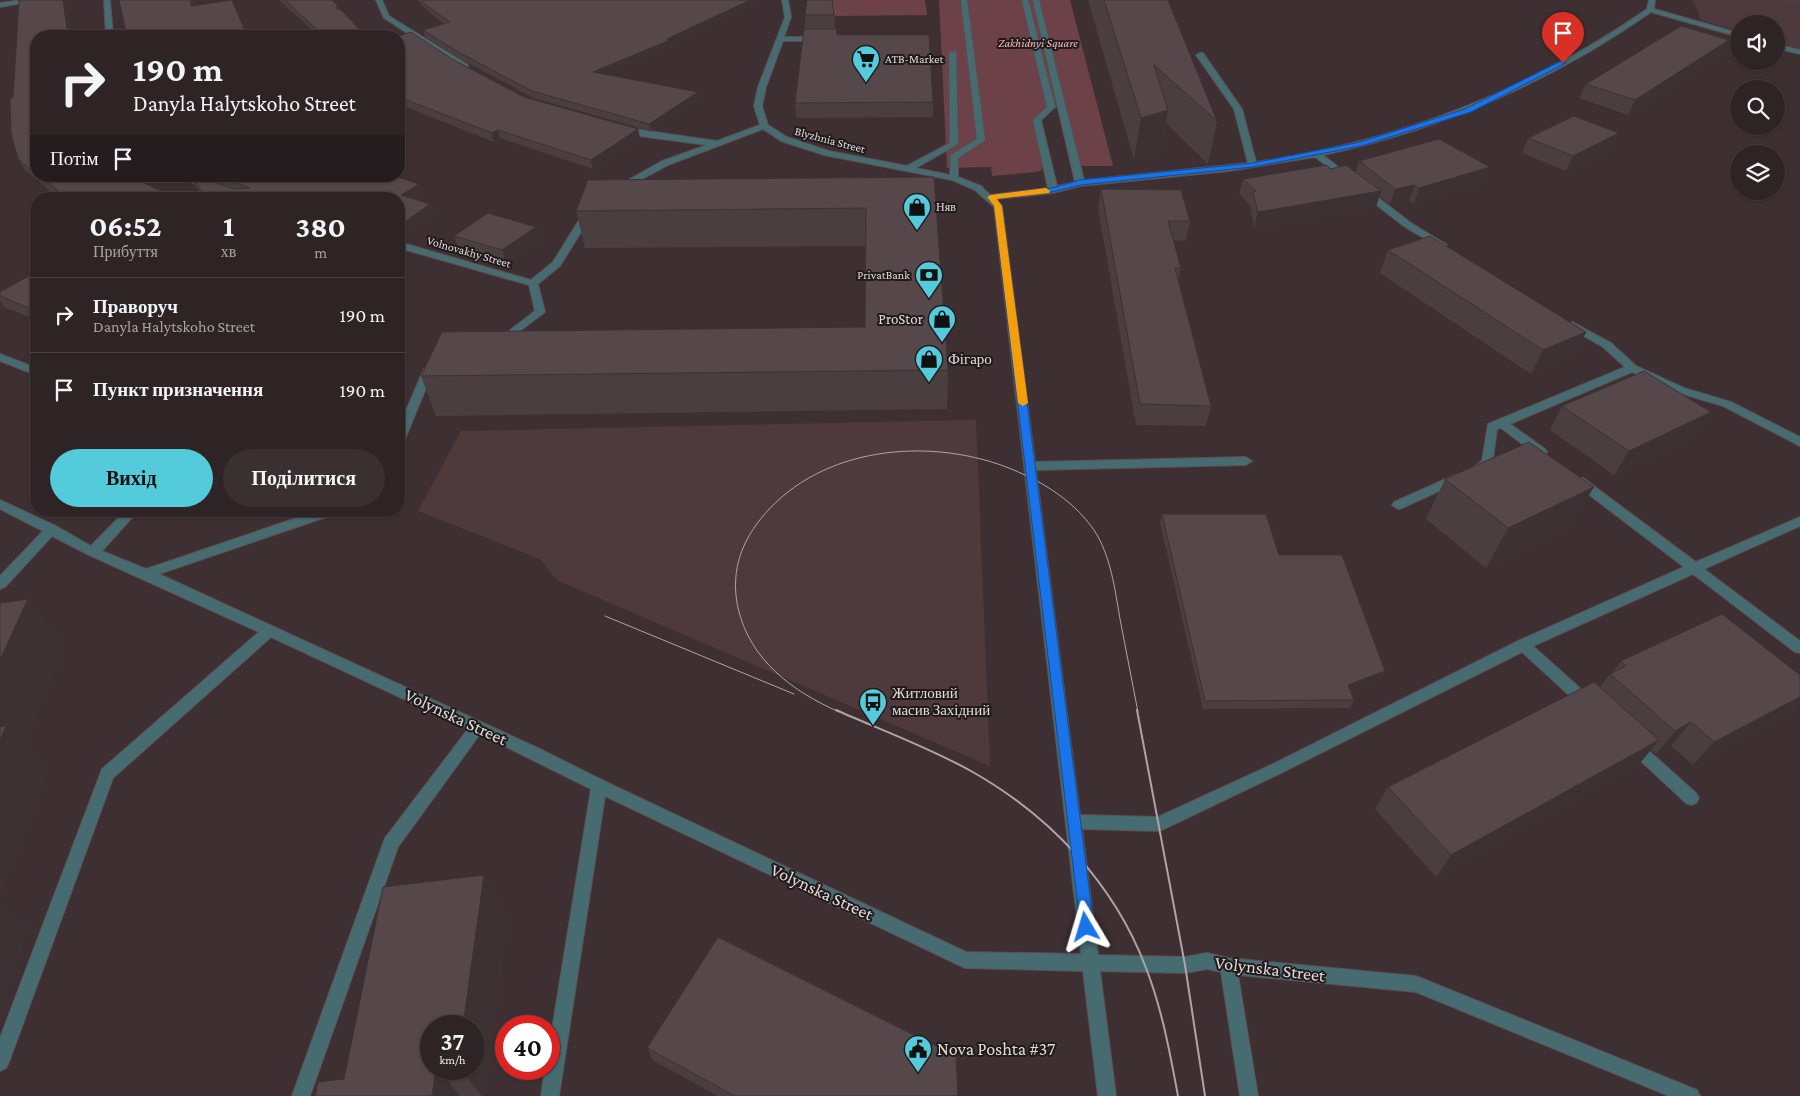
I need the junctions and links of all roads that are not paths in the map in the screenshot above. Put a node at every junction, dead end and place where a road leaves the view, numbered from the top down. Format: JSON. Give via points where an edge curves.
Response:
{"nodes":[{"id":1,"x":37,"y":0,"type":"edge"},
{"id":2,"x":107,"y":0,"type":"edge"},
{"id":3,"x":378,"y":0,"type":"edge"},
{"id":4,"x":785,"y":0,"type":"edge"},
{"id":5,"x":964,"y":0,"type":"edge"},
{"id":6,"x":1024,"y":0,"type":"edge"},
{"id":7,"x":1036,"y":0,"type":"edge"},
{"id":8,"x":1652,"y":0,"type":"edge"},
{"id":9,"x":0,"y":5,"type":"edge"},
{"id":10,"x":1650,"y":10,"type":"junction"},
{"id":11,"x":110,"y":30,"type":"edge"},
{"id":12,"x":1730,"y":32,"type":"edge"},
{"id":13,"x":827,"y":38,"type":"edge"},
{"id":14,"x":779,"y":39,"type":"junction"},
{"id":15,"x":1785,"y":48,"type":"edge"},
{"id":16,"x":1800,"y":52,"type":"edge"},
{"id":17,"x":953,"y":53,"type":"dead end"},
{"id":18,"x":1200,"y":55,"type":"dead end"},
{"id":19,"x":474,"y":72,"type":"edge"},
{"id":20,"x":612,"y":126,"type":"edge"},
{"id":21,"x":764,"y":126,"type":"junction"},
{"id":22,"x":718,"y":144,"type":"junction"},
{"id":23,"x":1316,"y":154,"type":"junction"},
{"id":24,"x":1253,"y":165,"type":"junction"},
{"id":25,"x":906,"y":170,"type":"junction"},
{"id":26,"x":954,"y":178,"type":"junction"},
{"id":27,"x":197,"y":182,"type":"edge"},
{"id":28,"x":1080,"y":183,"type":"junction"},
{"id":29,"x":214,"y":188,"type":"edge"},
{"id":30,"x":1052,"y":190,"type":"junction"},
{"id":31,"x":990,"y":197,"type":"junction"},
{"id":32,"x":405,"y":247,"type":"edge"},
{"id":33,"x":1450,"y":250,"type":"edge"},
{"id":34,"x":533,"y":283,"type":"junction"},
{"id":35,"x":1560,"y":318,"type":"edge"},
{"id":36,"x":499,"y":344,"type":"edge"},
{"id":37,"x":0,"y":357,"type":"edge"},
{"id":38,"x":446,"y":363,"type":"edge"},
{"id":39,"x":1632,"y":368,"type":"junction"},
{"id":40,"x":30,"y":370,"type":"edge"},
{"id":41,"x":1502,"y":423,"type":"junction"},
{"id":42,"x":405,"y":425,"type":"edge"},
{"id":43,"x":1800,"y":442,"type":"edge"},
{"id":44,"x":1548,"y":458,"type":"edge"},
{"id":45,"x":1246,"y":461,"type":"dead end"},
{"id":46,"x":1031,"y":466,"type":"junction"},
{"id":47,"x":1571,"y":475,"type":"edge"},
{"id":48,"x":0,"y":504,"type":"edge"},
{"id":49,"x":1398,"y":505,"type":"dead end"},
{"id":50,"x":126,"y":517,"type":"edge"},
{"id":51,"x":313,"y":517,"type":"edge"},
{"id":52,"x":1800,"y":521,"type":"edge"},
{"id":53,"x":52,"y":529,"type":"junction"},
{"id":54,"x":93,"y":552,"type":"junction"},
{"id":55,"x":1694,"y":568,"type":"junction"},
{"id":56,"x":146,"y":574,"type":"junction"},
{"id":57,"x":0,"y":584,"type":"edge"},
{"id":58,"x":269,"y":631,"type":"junction"},
{"id":59,"x":1523,"y":645,"type":"junction"},
{"id":60,"x":1800,"y":648,"type":"edge"},
{"id":61,"x":1596,"y":712,"type":"edge"},
{"id":62,"x":476,"y":727,"type":"junction"},
{"id":63,"x":1626,"y":738,"type":"edge"},
{"id":64,"x":599,"y":786,"type":"junction"},
{"id":65,"x":1692,"y":798,"type":"dead end"},
{"id":66,"x":1074,"y":822,"type":"junction"},
{"id":67,"x":1091,"y":963,"type":"junction"},
{"id":68,"x":1228,"y":966,"type":"junction"},
{"id":69,"x":0,"y":1062,"type":"edge"},
{"id":70,"x":301,"y":1096,"type":"edge"},
{"id":71,"x":550,"y":1096,"type":"edge"},
{"id":72,"x":1107,"y":1096,"type":"edge"},
{"id":73,"x":1248,"y":1096,"type":"edge"},
{"id":74,"x":1691,"y":1096,"type":"edge"}],
"edges":[{"from":1,"to":9,"type":"street"},
{"from":2,"to":11,"type":"street"},
{"from":3,"to":19,"type":"street","via":[[386,17]]},
{"from":4,"to":14,"type":"street","via":[[788,17]]},
{"from":5,"to":26,"type":"street","via":[[981,140],[954,157]]},
{"from":6,"to":30,"type":"street","via":[[1051,107],[1037,120]]},
{"from":7,"to":28,"type":"street"},
{"from":8,"to":10,"type":"street"},
{"from":10,"to":12,"type":"street"},
{"from":10,"to":23,"type":"street","via":[[1595,46],[1476,106],[1418,127]]},
{"from":13,"to":14,"type":"street"},
{"from":14,"to":21,"type":"street","via":[[758,106]]},
{"from":15,"to":16,"type":"street"},
{"from":17,"to":25,"type":"street","via":[[954,144]]},
{"from":18,"to":24,"type":"street","via":[[1238,109]]},
{"from":20,"to":22,"type":"street","via":[[639,134]]},
{"from":21,"to":22,"type":"street"},
{"from":21,"to":25,"type":"street","name":"Blyzhnia Street","via":[[784,139],[819,150]]},
{"from":22,"to":34,"type":"street","via":[[621,185],[584,217],[557,264]]},
{"from":23,"to":24,"type":"street"},
{"from":23,"to":33,"type":"street","via":[[1408,225]]},
{"from":24,"to":28,"type":"street"},
{"from":25,"to":26,"type":"street","name":"Blyzhnia Street"},
{"from":26,"to":31,"type":"street","name":"Blyzhnia Street"},
{"from":27,"to":29,"type":"street"},
{"from":28,"to":30,"type":"street"},
{"from":30,"to":31,"type":"street"},
{"from":31,"to":46,"type":"street","via":[[998,206]]},
{"from":32,"to":34,"type":"street","name":"Volnovakhy Street"},
{"from":34,"to":36,"type":"street","via":[[540,312]]},
{"from":35,"to":39,"type":"street","via":[[1607,345]]},
{"from":37,"to":40,"type":"street"},
{"from":38,"to":42,"type":"street","via":[[429,370]]},
{"from":39,"to":41,"type":"street"},
{"from":39,"to":43,"type":"street","via":[[1680,390],[1727,404]]},
{"from":41,"to":44,"type":"street"},
{"from":41,"to":49,"type":"street","via":[[1492,427],[1488,463]]},
{"from":45,"to":46,"type":"street"},
{"from":46,"to":66,"type":"street"},
{"from":47,"to":55,"type":"street"},
{"from":48,"to":53,"type":"street","name":"Volynska Street"},
{"from":50,"to":54,"type":"street"},
{"from":51,"to":56,"type":"street"},
{"from":52,"to":55,"type":"street"},
{"from":53,"to":54,"type":"street","name":"Volynska Street"},
{"from":53,"to":57,"type":"street"},
{"from":54,"to":56,"type":"street","name":"Volynska Street"},
{"from":55,"to":59,"type":"street"},
{"from":55,"to":60,"type":"street"},
{"from":56,"to":58,"type":"street","name":"Volynska Street"},
{"from":58,"to":62,"type":"street","name":"Volynska Street"},
{"from":58,"to":69,"type":"street","via":[[107,774]]},
{"from":59,"to":61,"type":"street"},
{"from":59,"to":66,"type":"street","via":[[1159,824]]},
{"from":62,"to":64,"type":"street","name":"Volynska Street"},
{"from":62,"to":70,"type":"street","via":[[391,842]]},
{"from":63,"to":65,"type":"street"},
{"from":64,"to":67,"type":"street","name":"Volynska Street","via":[[965,960]]},
{"from":64,"to":71,"type":"street"},
{"from":66,"to":67,"type":"street"},
{"from":67,"to":68,"type":"street","name":"Volynska Street","via":[[1185,965],[1207,961]]},
{"from":67,"to":72,"type":"street"},
{"from":68,"to":73,"type":"street"},
{"from":68,"to":74,"type":"street","name":"Volynska Street","via":[[1416,984]]}]}
